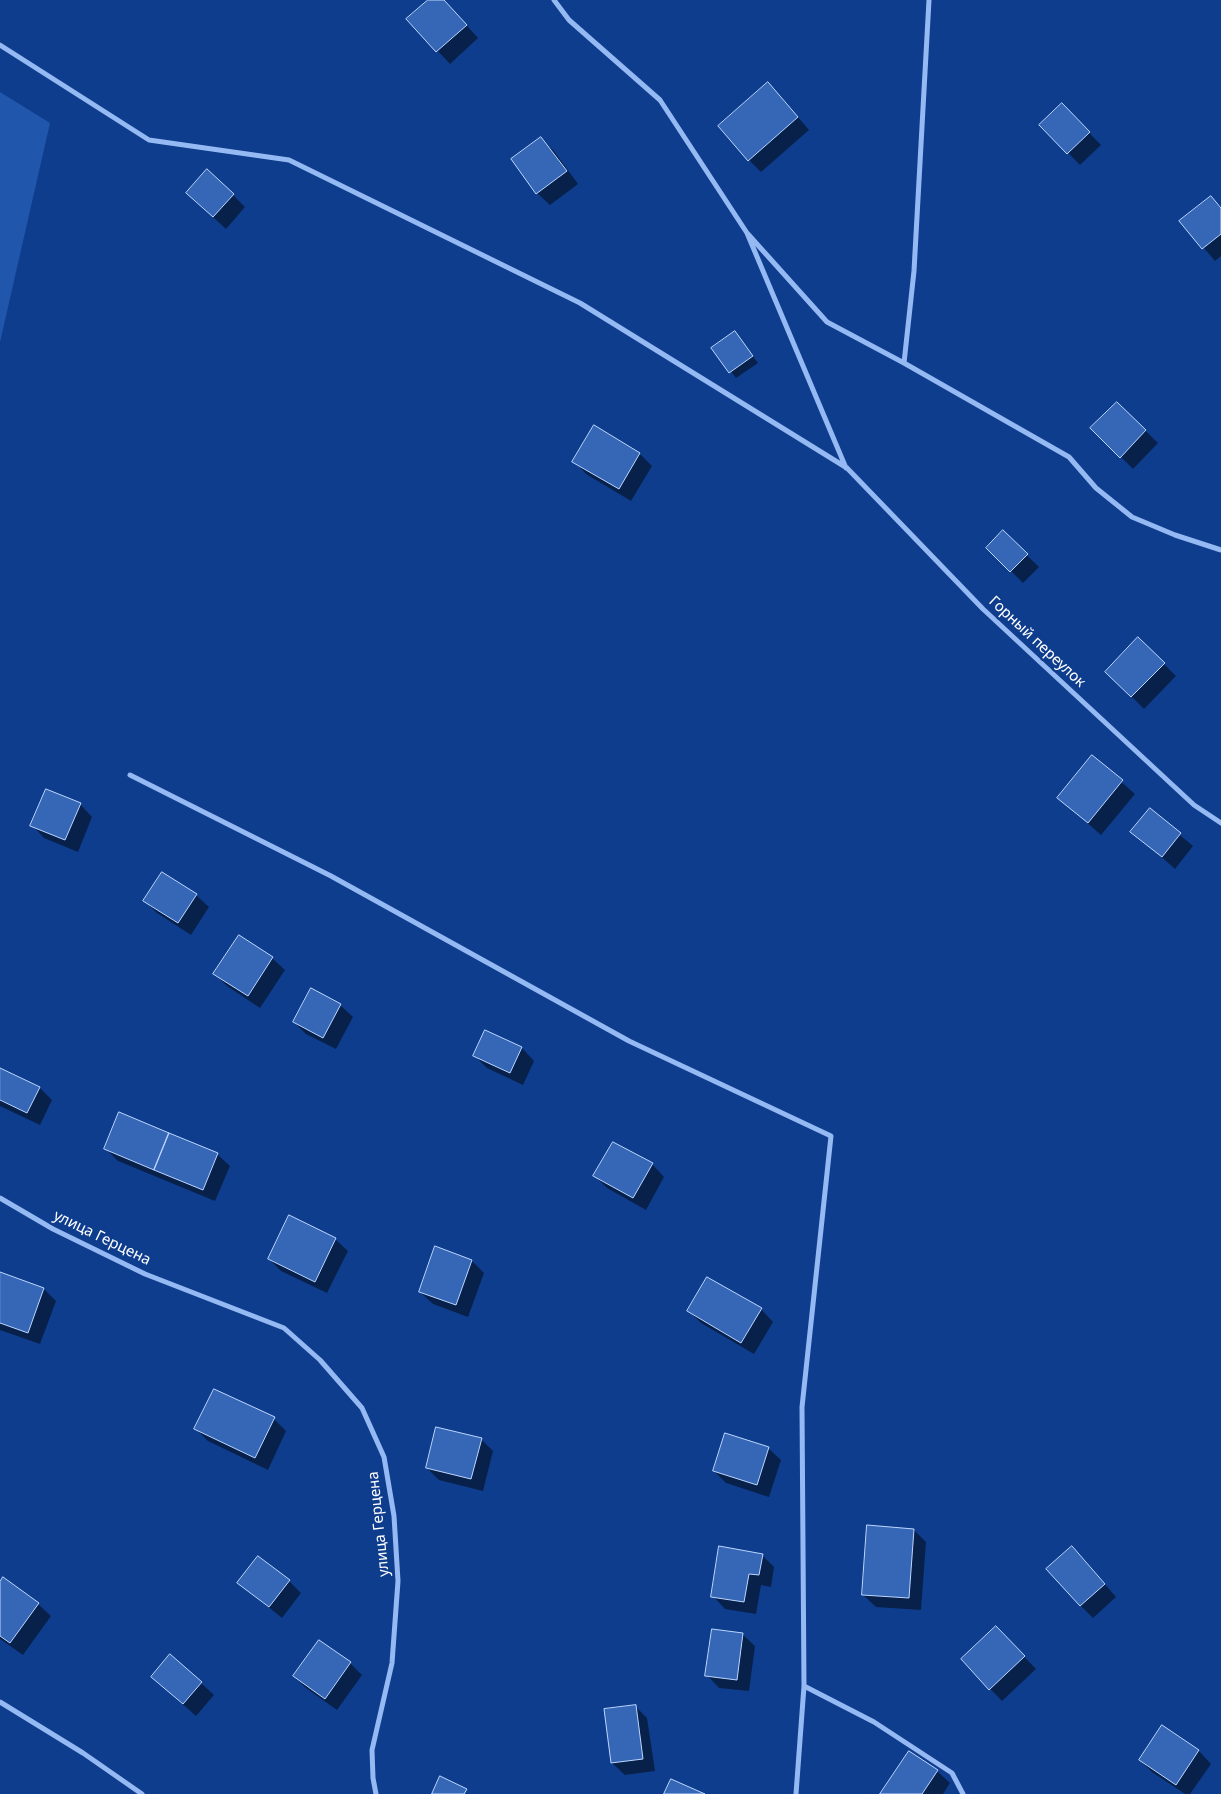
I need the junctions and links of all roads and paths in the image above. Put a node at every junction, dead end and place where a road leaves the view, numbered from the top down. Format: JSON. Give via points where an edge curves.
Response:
{"nodes":[{"id":1,"x":554,"y":0,"type":"edge"},
{"id":2,"x":929,"y":0,"type":"edge"},
{"id":3,"x":0,"y":45,"type":"edge"},
{"id":4,"x":747,"y":233,"type":"junction"},
{"id":5,"x":904,"y":363,"type":"junction"},
{"id":6,"x":847,"y":468,"type":"junction"},
{"id":7,"x":1221,"y":550,"type":"edge"},
{"id":8,"x":130,"y":775,"type":"dead end"},
{"id":9,"x":1221,"y":823,"type":"edge"},
{"id":10,"x":0,"y":1198,"type":"edge"},
{"id":11,"x":804,"y":1686,"type":"junction"},
{"id":12,"x":0,"y":1702,"type":"edge"},
{"id":13,"x":142,"y":1794,"type":"edge"},
{"id":14,"x":376,"y":1794,"type":"edge"},
{"id":15,"x":796,"y":1794,"type":"edge"},
{"id":16,"x":963,"y":1794,"type":"edge"}],
"edges":[{"from":1,"to":4,"type":"street","via":[[569,20],[660,100]]},
{"from":2,"to":5,"type":"street","via":[[914,272]]},
{"from":3,"to":6,"type":"street","via":[[150,140],[289,160],[580,304]]},
{"from":4,"to":5,"type":"street","via":[[827,322]]},
{"from":4,"to":6,"type":"street"},
{"from":5,"to":7,"type":"street","via":[[1069,457],[1096,488],[1132,516]]},
{"from":6,"to":9,"type":"street","name":"Горный переулок","via":[[983,609],[1194,805]]},
{"from":8,"to":11,"type":"street","via":[[331,876],[629,1041],[831,1136],[802,1407]]},
{"from":10,"to":14,"type":"street","name":"улица Герцена","via":[[53,1229],[145,1274],[284,1328],[320,1360],[362,1408],[384,1457],[394,1516],[398,1581],[392,1663],[372,1750]]},
{"from":11,"to":15,"type":"street"},
{"from":11,"to":16,"type":"street","via":[[874,1722],[952,1773]]},
{"from":12,"to":13,"type":"street"}]}
